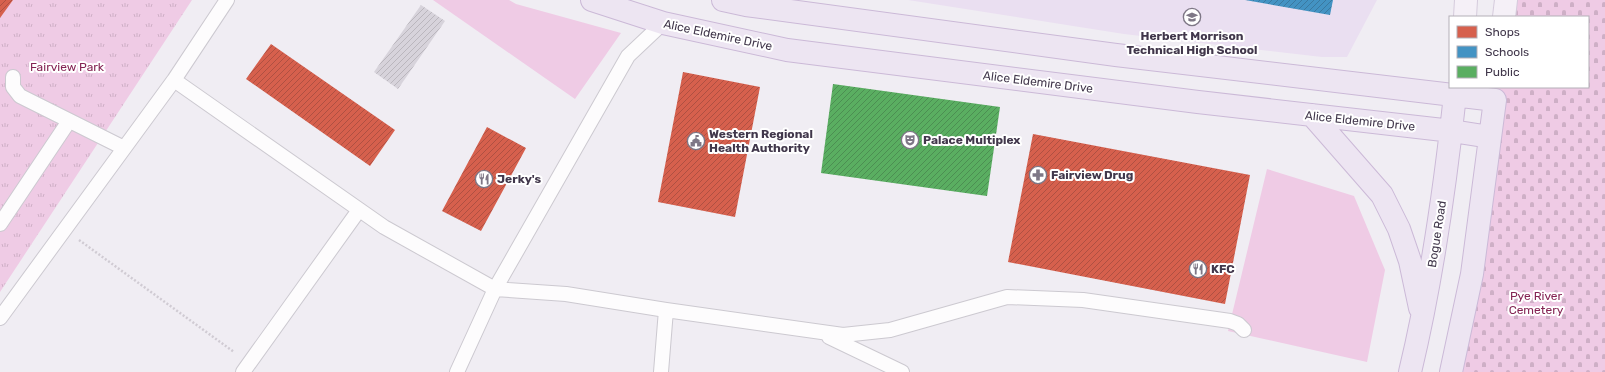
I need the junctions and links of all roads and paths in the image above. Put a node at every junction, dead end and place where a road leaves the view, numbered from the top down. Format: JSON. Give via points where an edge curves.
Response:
{"nodes":[{"id":1,"x":227,"y":0,"type":"edge"},
{"id":2,"x":592,"y":0,"type":"edge"},
{"id":3,"x":723,"y":0,"type":"edge"},
{"id":4,"x":1466,"y":0,"type":"edge"},
{"id":5,"x":1506,"y":0,"type":"edge"},
{"id":6,"x":1465,"y":16,"type":"edge"},
{"id":7,"x":1504,"y":16,"type":"edge"},
{"id":8,"x":663,"y":24,"type":"junction"},
{"id":9,"x":13,"y":77,"type":"dead end"},
{"id":10,"x":174,"y":80,"type":"junction"},
{"id":11,"x":1456,"y":91,"type":"edge"},
{"id":12,"x":1495,"y":94,"type":"edge"},
{"id":13,"x":1312,"y":115,"type":"junction"},
{"id":14,"x":69,"y":121,"type":"junction"},
{"id":15,"x":1452,"y":131,"type":"junction"},
{"id":16,"x":1490,"y":137,"type":"junction"},
{"id":17,"x":124,"y":148,"type":"junction"},
{"id":18,"x":359,"y":210,"type":"junction"},
{"id":19,"x":0,"y":224,"type":"edge"},
{"id":20,"x":64,"y":230,"type":"junction"},
{"id":21,"x":495,"y":289,"type":"junction"},
{"id":22,"x":666,"y":310,"type":"junction"},
{"id":23,"x":0,"y":318,"type":"edge"},
{"id":24,"x":1422,"y":319,"type":"junction"},
{"id":25,"x":1244,"y":330,"type":"dead end"},
{"id":26,"x":821,"y":333,"type":"junction"},
{"id":27,"x":247,"y":368,"type":"edge"},
{"id":28,"x":897,"y":371,"type":"edge"},
{"id":29,"x":457,"y":372,"type":"edge"},
{"id":30,"x":661,"y":372,"type":"edge"},
{"id":31,"x":1410,"y":372,"type":"edge"},
{"id":32,"x":1451,"y":372,"type":"edge"}],
"edges":[{"from":1,"to":10,"type":"lane"},
{"from":2,"to":8,"type":"main road","name":"Alice Eldemire Drive"},
{"from":3,"to":11,"type":"main road","via":[[1108,54]]},
{"from":4,"to":6,"type":"main road"},
{"from":5,"to":7,"type":"main road"},
{"from":8,"to":13,"type":"main road","name":"Alice Eldemire Drive","via":[[787,50]]},
{"from":8,"to":21,"type":"lane","via":[[628,56]]},
{"from":9,"to":14,"type":"lane","via":[[13,87],[20,96]]},
{"from":10,"to":17,"type":"lane"},
{"from":10,"to":18,"type":"lane"},
{"from":11,"to":12,"type":"main road"},
{"from":11,"to":15,"type":"main road","name":"Bogue Road"},
{"from":12,"to":16,"type":"main road"},
{"from":13,"to":15,"type":"main road","name":"Alice Eldemire Drive"},
{"from":13,"to":24,"type":"main road","via":[[1382,195],[1399,229],[1410,261]]},
{"from":14,"to":17,"type":"lane"},
{"from":14,"to":19,"type":"lane"},
{"from":15,"to":16,"type":"main road","name":"Alice Eldemire Drive"},
{"from":15,"to":24,"type":"main road","name":"Bogue Road","via":[[1444,196]]},
{"from":16,"to":32,"type":"main road","via":[[1472,274]]},
{"from":17,"to":20,"type":"lane"},
{"from":18,"to":21,"type":"lane","via":[[384,227]]},
{"from":18,"to":27,"type":"lane"},
{"from":20,"to":23,"type":"lane"},
{"from":20,"to":27,"type":"path"},
{"from":21,"to":22,"type":"lane","via":[[566,294]]},
{"from":21,"to":29,"type":"lane"},
{"from":22,"to":26,"type":"lane"},
{"from":22,"to":30,"type":"lane"},
{"from":24,"to":31,"type":"main road","name":"Bogue Road"},
{"from":25,"to":26,"type":"lane","via":[[1230,321],[1147,308],[1083,300],[1007,297],[890,330],[843,335]]},
{"from":26,"to":28,"type":"lane"}]}
